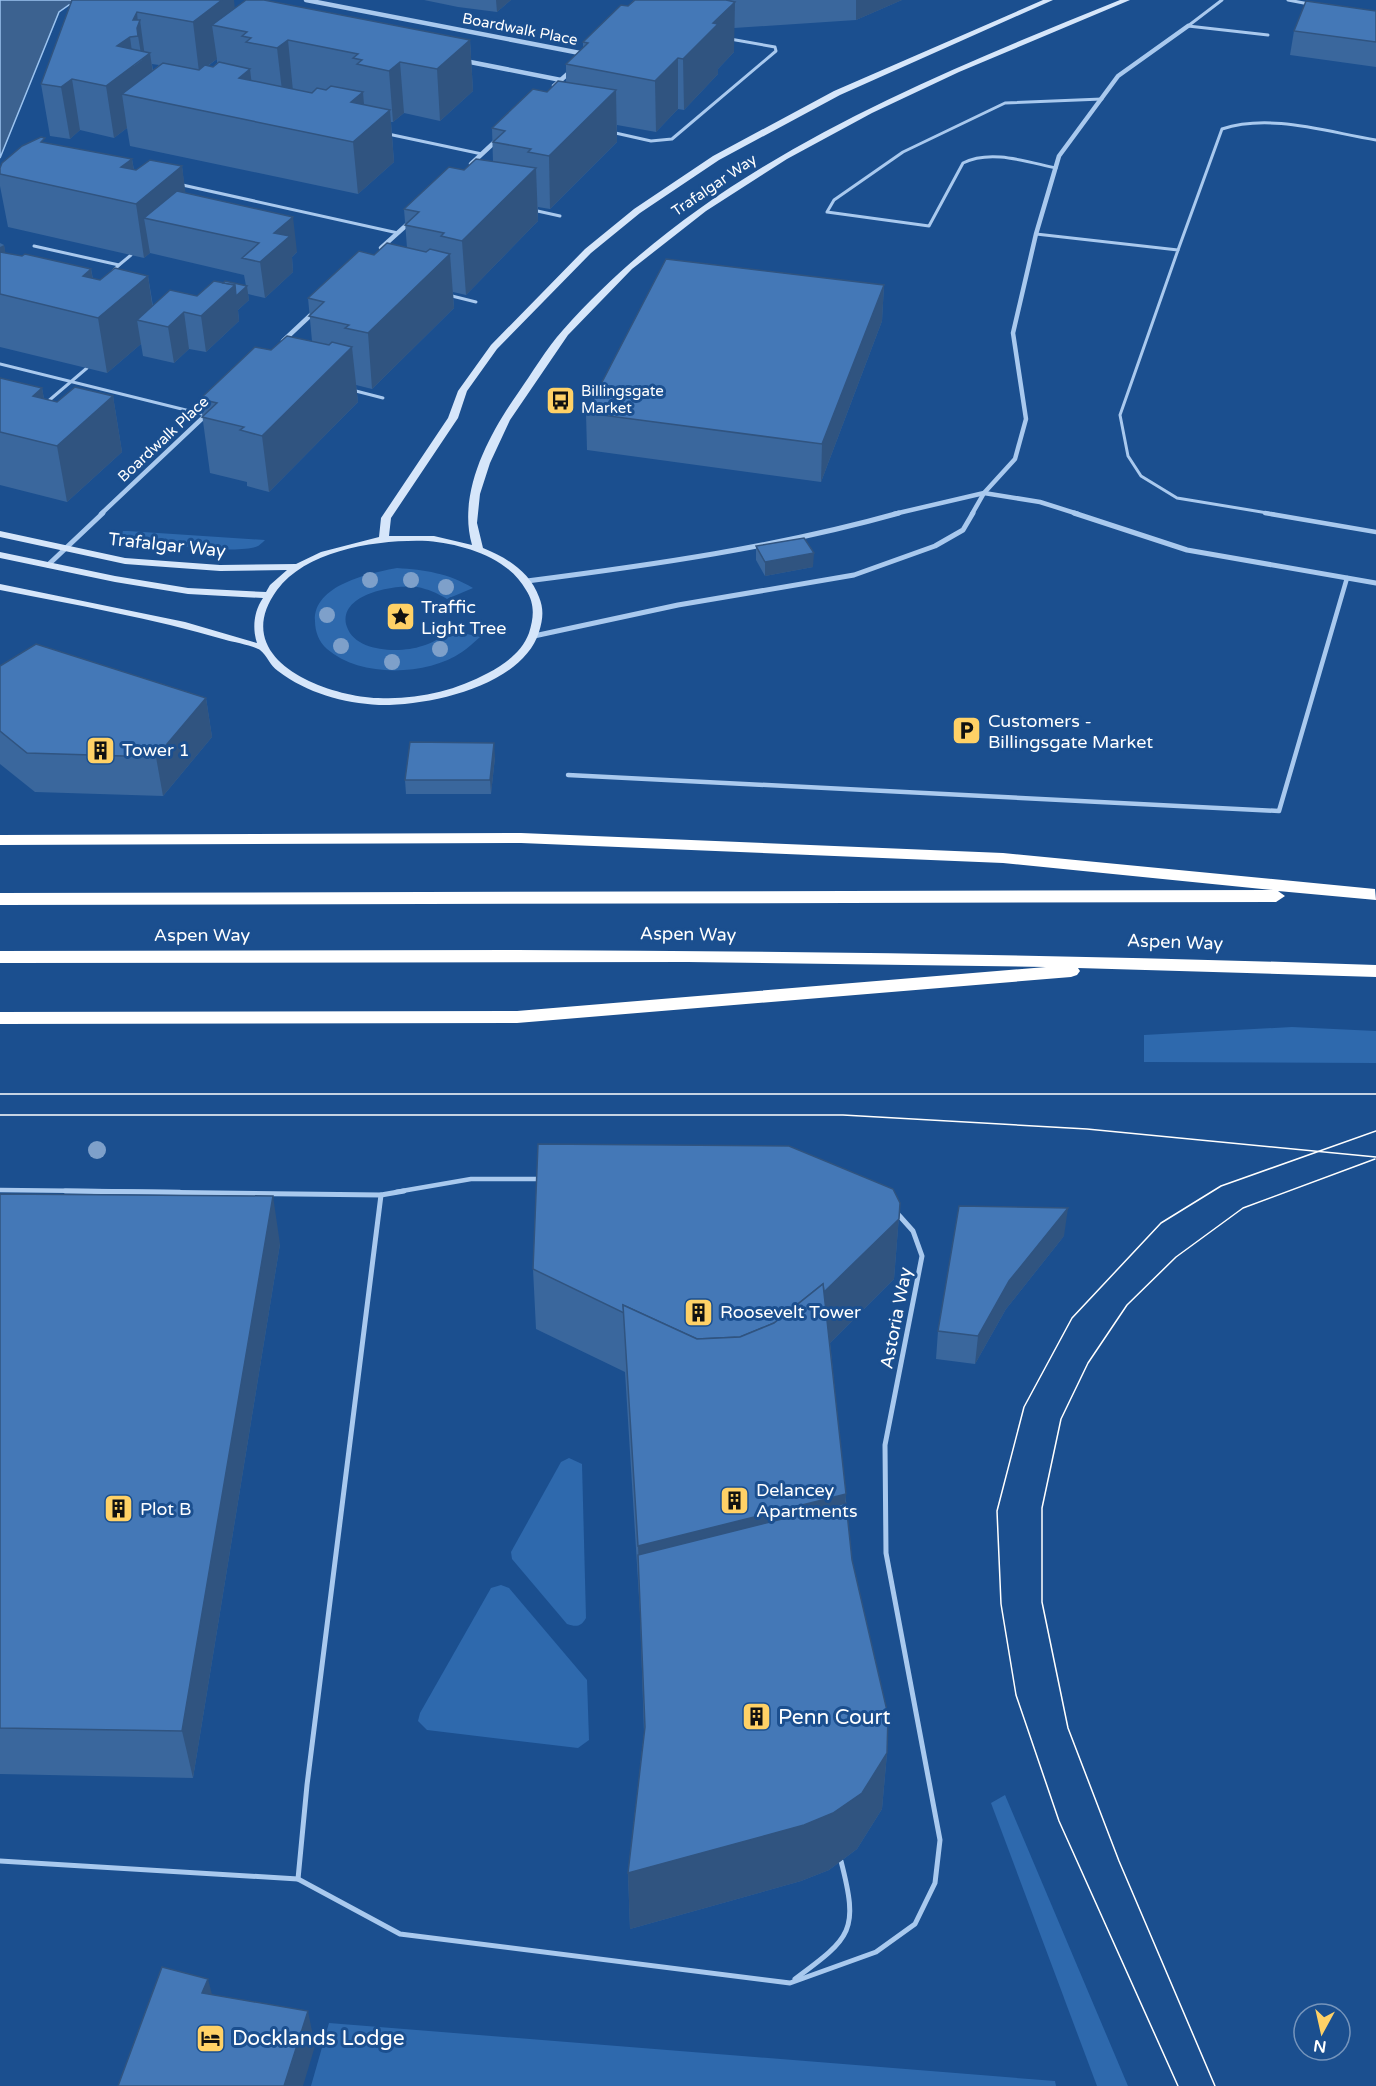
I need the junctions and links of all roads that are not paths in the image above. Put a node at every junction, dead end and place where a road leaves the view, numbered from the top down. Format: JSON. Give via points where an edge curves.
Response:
{"nodes":[{"id":1,"x":306,"y":0,"type":"edge"},
{"id":2,"x":1049,"y":0,"type":"edge"},
{"id":3,"x":1126,"y":0,"type":"edge"},
{"id":4,"x":1222,"y":0,"type":"edge"},
{"id":5,"x":1288,"y":0,"type":"edge"},
{"id":6,"x":1310,"y":4,"type":"edge"},
{"id":7,"x":1188,"y":26,"type":"junction"},
{"id":8,"x":1268,"y":35,"type":"dead end"},
{"id":9,"x":721,"y":37,"type":"edge"},
{"id":10,"x":459,"y":60,"type":"dead end"},
{"id":11,"x":582,"y":61,"type":"edge"},
{"id":12,"x":575,"y":67,"type":"edge"},
{"id":13,"x":561,"y":80,"type":"junction"},
{"id":14,"x":547,"y":94,"type":"edge"},
{"id":15,"x":1102,"y":99,"type":"junction"},
{"id":16,"x":507,"y":131,"type":"edge"},
{"id":17,"x":606,"y":131,"type":"edge"},
{"id":18,"x":385,"y":133,"type":"dead end"},
{"id":19,"x":1376,"y":140,"type":"edge"},
{"id":20,"x":482,"y":154,"type":"junction"},
{"id":21,"x":1056,"y":168,"type":"junction"},
{"id":22,"x":466,"y":169,"type":"edge"},
{"id":23,"x":174,"y":183,"type":"dead end"},
{"id":24,"x":208,"y":190,"type":"junction"},
{"id":25,"x":200,"y":197,"type":"edge"},
{"id":26,"x":525,"y":209,"type":"edge"},
{"id":27,"x":560,"y":216,"type":"dead end"},
{"id":28,"x":413,"y":219,"type":"edge"},
{"id":29,"x":398,"y":233,"type":"junction"},
{"id":30,"x":1036,"y":234,"type":"junction"},
{"id":31,"x":34,"y":246,"type":"dead end"},
{"id":32,"x":380,"y":250,"type":"edge"},
{"id":33,"x":1178,"y":250,"type":"junction"},
{"id":34,"x":131,"y":255,"type":"edge"},
{"id":35,"x":119,"y":265,"type":"junction"},
{"id":36,"x":111,"y":272,"type":"edge"},
{"id":37,"x":445,"y":294,"type":"edge"},
{"id":38,"x":476,"y":302,"type":"dead end"},
{"id":39,"x":321,"y":306,"type":"edge"},
{"id":40,"x":280,"y":345,"type":"edge"},
{"id":41,"x":0,"y":364,"type":"edge"},
{"id":42,"x":87,"y":368,"type":"edge"},
{"id":43,"x":72,"y":381,"type":"junction"},
{"id":44,"x":350,"y":390,"type":"edge"},
{"id":45,"x":382,"y":398,"type":"dead end"},
{"id":46,"x":41,"y":407,"type":"edge"},
{"id":47,"x":214,"y":407,"type":"edge"},
{"id":48,"x":206,"y":415,"type":"junction"},
{"id":49,"x":984,"y":493,"type":"junction"},
{"id":50,"x":1376,"y":532,"type":"edge"},
{"id":51,"x":0,"y":534,"type":"edge"},
{"id":52,"x":384,"y":539,"type":"junction"},
{"id":53,"x":66,"y":548,"type":"junction"},
{"id":54,"x":478,"y":549,"type":"junction"},
{"id":55,"x":0,"y":555,"type":"edge"},
{"id":56,"x":48,"y":565,"type":"junction"},
{"id":57,"x":297,"y":567,"type":"junction"},
{"id":58,"x":1347,"y":578,"type":"junction"},
{"id":59,"x":527,"y":581,"type":"junction"},
{"id":60,"x":1376,"y":583,"type":"edge"},
{"id":61,"x":0,"y":586,"type":"edge"},
{"id":62,"x":268,"y":595,"type":"junction"},
{"id":63,"x":534,"y":636,"type":"junction"},
{"id":64,"x":264,"y":648,"type":"junction"},
{"id":65,"x":568,"y":775,"type":"dead end"},
{"id":66,"x":0,"y":840,"type":"edge"},
{"id":67,"x":1375,"y":896,"type":"edge"},
{"id":68,"x":0,"y":899,"type":"edge"},
{"id":69,"x":0,"y":957,"type":"edge"},
{"id":70,"x":1175,"y":963,"type":"junction"},
{"id":71,"x":1376,"y":971,"type":"edge"},
{"id":72,"x":0,"y":1018,"type":"edge"},
{"id":73,"x":554,"y":1179,"type":"edge"},
{"id":74,"x":0,"y":1190,"type":"edge"},
{"id":75,"x":381,"y":1195,"type":"junction"},
{"id":76,"x":891,"y":1207,"type":"edge"},
{"id":77,"x":0,"y":1861,"type":"edge"},
{"id":78,"x":841,"y":1861,"type":"edge"},
{"id":79,"x":298,"y":1879,"type":"junction"},
{"id":80,"x":790,"y":1983,"type":"junction"}],
"edges":[{"from":1,"to":11,"type":"street","name":"Boardwalk Place","via":[[588,55]]},
{"from":2,"to":52,"type":"street","name":"Trafalgar Way","via":[[837,93],[716,158],[637,211],[588,251],[494,347],[463,391],[453,418],[386,518]]},
{"from":3,"to":54,"type":"street","name":"Trafalgar Way","via":[[1038,35],[825,134],[752,176],[674,231],[618,279],[537,366],[497,435],[479,487],[472,524]]},
{"from":4,"to":7,"type":"lane"},
{"from":5,"to":6,"type":"lane"},
{"from":7,"to":8,"type":"lane"},
{"from":7,"to":15,"type":"street","via":[[1118,76]]},
{"from":9,"to":17,"type":"lane","via":[[765,44],[776,51],[672,140],[651,141]]},
{"from":10,"to":13,"type":"street"},
{"from":12,"to":13,"type":"street","name":"Boardwalk Place"},
{"from":13,"to":14,"type":"street","name":"Boardwalk Place"},
{"from":15,"to":21,"type":"street","via":[[1059,156]]},
{"from":15,"to":21,"type":"lane","via":[[1005,103],[903,152],[834,200],[827,212],[929,226],[969,158],[991,156]]},
{"from":16,"to":20,"type":"street"},
{"from":18,"to":20,"type":"lane"},
{"from":19,"to":33,"type":"lane","via":[[1263,123],[1221,129]]},
{"from":20,"to":22,"type":"street"},
{"from":21,"to":30,"type":"street"},
{"from":23,"to":24,"type":"lane"},
{"from":24,"to":25,"type":"lane"},
{"from":24,"to":29,"type":"lane"},
{"from":26,"to":27,"type":"lane"},
{"from":28,"to":29,"type":"street"},
{"from":29,"to":32,"type":"street"},
{"from":30,"to":33,"type":"lane"},
{"from":30,"to":49,"type":"street","via":[[1013,333],[1026,419],[1024,429],[1015,459]]},
{"from":31,"to":35,"type":"lane"},
{"from":33,"to":50,"type":"lane","via":[[1120,415],[1121,440],[1129,461],[1157,490],[1177,498]]},
{"from":34,"to":35,"type":"lane"},
{"from":35,"to":36,"type":"lane"},
{"from":37,"to":38,"type":"lane"},
{"from":39,"to":40,"type":"street"},
{"from":41,"to":43,"type":"lane"},
{"from":42,"to":43,"type":"lane"},
{"from":43,"to":46,"type":"lane"},
{"from":43,"to":48,"type":"lane"},
{"from":44,"to":45,"type":"lane"},
{"from":47,"to":48,"type":"street","name":"Boardwalk Place"},
{"from":48,"to":53,"type":"street","name":"Boardwalk Place"},
{"from":49,"to":58,"type":"street","via":[[1040,502],[1188,550]]},
{"from":49,"to":59,"type":"street","via":[[825,534]]},
{"from":49,"to":63,"type":"street","via":[[963,530],[890,564],[854,575],[678,604]]},
{"from":51,"to":53,"type":"street","name":"Trafalgar Way"},
{"from":52,"to":54,"type":"street","name":"Trafalgar Way","via":[[433,539]]},
{"from":52,"to":57,"type":"street","name":"Trafalgar Way","via":[[337,549]]},
{"from":53,"to":56,"type":"street","name":"Boardwalk Place"},
{"from":53,"to":57,"type":"street","name":"Trafalgar Way","via":[[124,561],[220,568]]},
{"from":54,"to":59,"type":"street","name":"Trafalgar Way","via":[[506,563]]},
{"from":55,"to":56,"type":"street"},
{"from":56,"to":62,"type":"street","via":[[188,591]]},
{"from":57,"to":62,"type":"street","name":"Trafalgar Way"},
{"from":58,"to":60,"type":"street"},
{"from":58,"to":65,"type":"lane","via":[[1280,812]]},
{"from":59,"to":63,"type":"street","name":"Trafalgar Way","via":[[538,608]]},
{"from":61,"to":64,"type":"street","via":[[185,625]]},
{"from":62,"to":64,"type":"street","name":"Trafalgar Way","via":[[258,630]]},
{"from":63,"to":64,"type":"street","via":[[513,661],[471,686],[403,701],[366,700],[301,682],[278,667]]},
{"from":66,"to":67,"type":"highway","via":[[521,838],[1004,858]]},
{"from":67,"to":68,"type":"highway","name":"Aspen Way"},
{"from":69,"to":70,"type":"highway","name":"Aspen Way","via":[[598,954]]},
{"from":70,"to":71,"type":"highway","name":"Aspen Way"},
{"from":70,"to":72,"type":"highway","via":[[517,1017]]},
{"from":73,"to":75,"type":"lane","via":[[471,1179]]},
{"from":74,"to":75,"type":"lane"},
{"from":75,"to":79,"type":"lane"},
{"from":76,"to":80,"type":"lane","name":"Astoria Way","via":[[913,1231],[922,1256],[885,1445],[886,1553],[940,1840],[935,1883],[915,1924],[876,1952]]},
{"from":77,"to":79,"type":"lane"},
{"from":78,"to":80,"type":"lane","via":[[851,1918],[834,1950]]},
{"from":79,"to":80,"type":"lane","via":[[400,1934]]}]}
